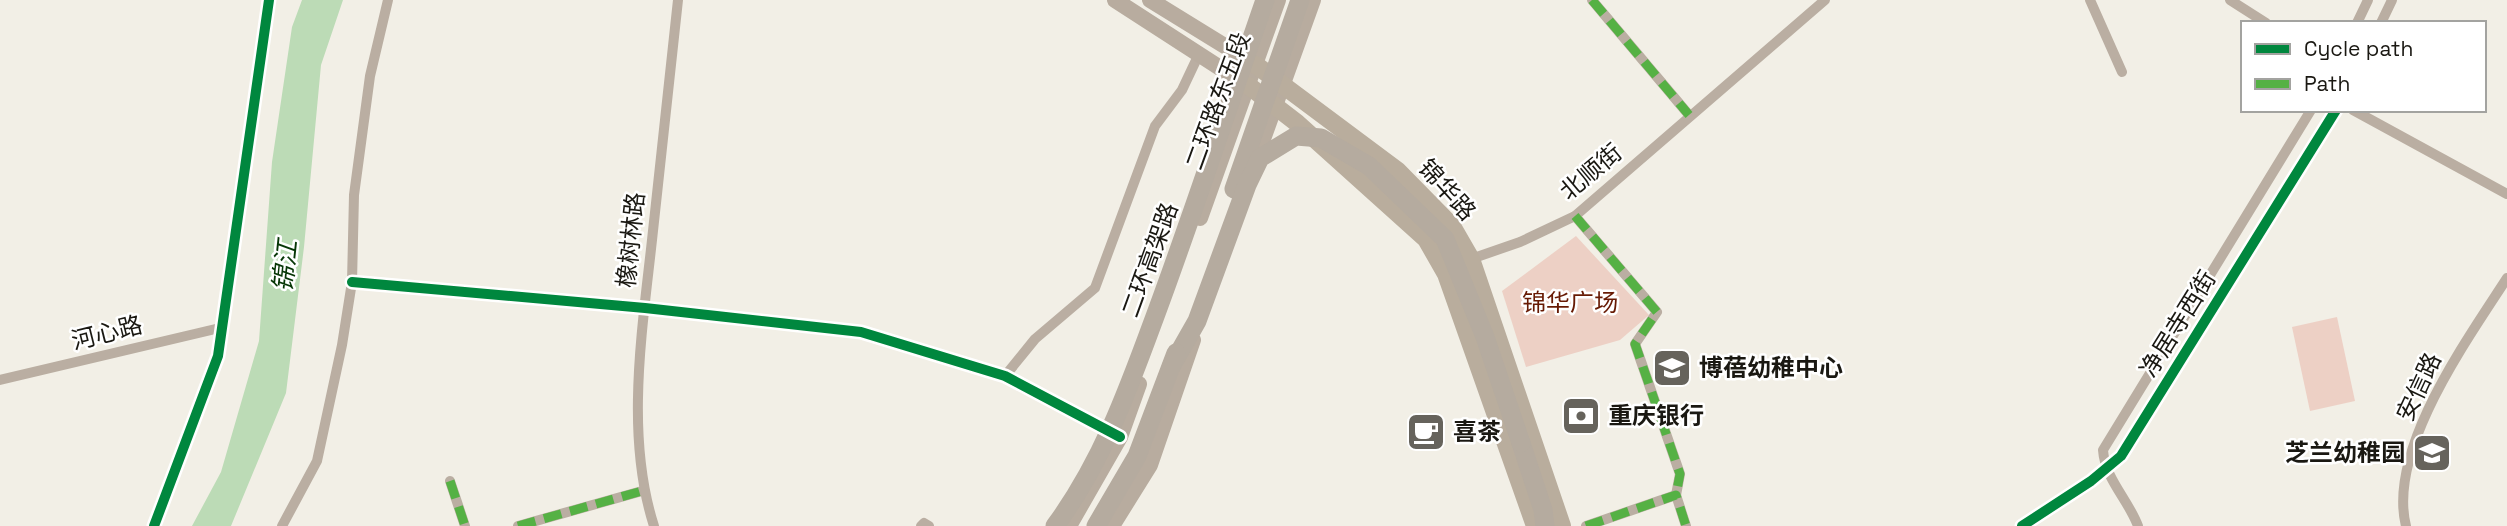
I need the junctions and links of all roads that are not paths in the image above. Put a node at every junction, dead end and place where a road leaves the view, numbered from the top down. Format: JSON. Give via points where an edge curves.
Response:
{"nodes":[{"id":1,"x":269,"y":0,"type":"edge"},
{"id":2,"x":388,"y":0,"type":"edge"},
{"id":3,"x":678,"y":0,"type":"edge"},
{"id":4,"x":1115,"y":0,"type":"edge"},
{"id":5,"x":1150,"y":0,"type":"edge"},
{"id":6,"x":1265,"y":0,"type":"edge"},
{"id":7,"x":1278,"y":0,"type":"edge"},
{"id":8,"x":1300,"y":0,"type":"edge"},
{"id":9,"x":1313,"y":0,"type":"edge"},
{"id":10,"x":1592,"y":0,"type":"edge"},
{"id":11,"x":1825,"y":0,"type":"edge"},
{"id":12,"x":2090,"y":0,"type":"edge"},
{"id":13,"x":2230,"y":0,"type":"edge"},
{"id":14,"x":2368,"y":0,"type":"edge"},
{"id":15,"x":2392,"y":0,"type":"edge"},
{"id":16,"x":2263,"y":21,"type":"edge"},
{"id":17,"x":2358,"y":21,"type":"edge"},
{"id":18,"x":2382,"y":21,"type":"edge"},
{"id":19,"x":1199,"y":54,"type":"junction"},
{"id":20,"x":1256,"y":65,"type":"junction"},
{"id":21,"x":2122,"y":72,"type":"dead end"},
{"id":22,"x":1282,"y":85,"type":"junction"},
{"id":23,"x":1248,"y":86,"type":"junction"},
{"id":24,"x":1274,"y":108,"type":"junction"},
{"id":25,"x":2310,"y":112,"type":"edge"},
{"id":26,"x":2335,"y":112,"type":"edge"},
{"id":27,"x":2357,"y":112,"type":"edge"},
{"id":28,"x":1689,"y":115,"type":"junction"},
{"id":29,"x":2507,"y":194,"type":"edge"},
{"id":30,"x":1575,"y":216,"type":"junction"},
{"id":31,"x":1471,"y":259,"type":"junction"},
{"id":32,"x":2507,"y":278,"type":"edge"},
{"id":33,"x":352,"y":282,"type":"junction"},
{"id":34,"x":645,"y":308,"type":"junction"},
{"id":35,"x":223,"y":327,"type":"junction"},
{"id":36,"x":1172,"y":365,"type":"junction"},
{"id":37,"x":1005,"y":376,"type":"junction"},
{"id":38,"x":0,"y":380,"type":"edge"},
{"id":39,"x":1120,"y":437,"type":"junction"},
{"id":40,"x":2104,"y":468,"type":"junction"},
{"id":41,"x":450,"y":481,"type":"dead end"},
{"id":42,"x":642,"y":491,"type":"junction"},
{"id":43,"x":1676,"y":495,"type":"junction"},
{"id":44,"x":154,"y":526,"type":"edge"},
{"id":45,"x":282,"y":526,"type":"edge"},
{"id":46,"x":465,"y":526,"type":"edge"},
{"id":47,"x":518,"y":526,"type":"edge"},
{"id":48,"x":654,"y":526,"type":"edge"},
{"id":49,"x":921,"y":526,"type":"edge"},
{"id":50,"x":929,"y":526,"type":"edge"},
{"id":51,"x":1055,"y":526,"type":"edge"},
{"id":52,"x":1069,"y":526,"type":"edge"},
{"id":53,"x":1096,"y":526,"type":"edge"},
{"id":54,"x":1112,"y":526,"type":"edge"},
{"id":55,"x":1535,"y":526,"type":"edge"},
{"id":56,"x":1545,"y":526,"type":"edge"},
{"id":57,"x":1562,"y":526,"type":"edge"},
{"id":58,"x":1586,"y":526,"type":"edge"},
{"id":59,"x":1686,"y":526,"type":"edge"},
{"id":60,"x":2022,"y":526,"type":"edge"},
{"id":61,"x":2138,"y":526,"type":"edge"},
{"id":62,"x":2406,"y":526,"type":"edge"}],
"edges":[{"from":1,"to":35,"type":"street"},
{"from":2,"to":33,"type":"street","via":[[370,76],[354,195]]},
{"from":3,"to":34,"type":"street","name":"橡树林路"},
{"from":4,"to":19,"type":"main road"},
{"from":5,"to":20,"type":"main road"},
{"from":6,"to":51,"type":"highway","name":"二环高架路","bridge":true,"via":[[1200,197],[1116,423],[1080,491]]},
{"from":7,"to":20,"type":"main road","name":"二环路东五段"},
{"from":8,"to":36,"type":"highway","bridge":true},
{"from":9,"to":22,"type":"main road"},
{"from":10,"to":28,"type":"street"},
{"from":11,"to":28,"type":"street","name":"北顺街"},
{"from":12,"to":21,"type":"street"},
{"from":13,"to":16,"type":"street"},
{"from":14,"to":17,"type":"street"},
{"from":15,"to":18,"type":"street"},
{"from":19,"to":23,"type":"main road"},
{"from":19,"to":37,"type":"street","via":[[1182,90],[1154,126],[1095,288],[1035,339]]},
{"from":20,"to":22,"type":"main road","name":"锦华路"},
{"from":20,"to":23,"type":"main road","name":"二环路东五段"},
{"from":22,"to":24,"type":"main road"},
{"from":22,"to":31,"type":"main road","name":"锦华路","via":[[1398,171],[1452,226]]},
{"from":23,"to":24,"type":"main road","name":"锦华路"},
{"from":23,"to":39,"type":"main road","name":"二环路东五段"},
{"from":24,"to":54,"type":"main road","via":[[1150,465]]},
{"from":24,"to":55,"type":"main road","name":"锦华路","via":[[1339,159],[1426,239],[1446,274]]},
{"from":25,"to":40,"type":"street","name":"净居寺西街","via":[[2103,450]]},
{"from":26,"to":40,"type":"street","name":"净居寺西街","via":[[2120,456]]},
{"from":27,"to":29,"type":"street"},
{"from":28,"to":30,"type":"street","name":"北顺街"},
{"from":30,"to":31,"type":"street","name":"北顺街"},
{"from":30,"to":43,"type":"street","via":[[1657,312],[1635,344],[1680,474]]},
{"from":31,"to":57,"type":"main road","name":"锦华路"},
{"from":32,"to":62,"type":"street","name":"安信路","via":[[2449,367],[2424,421],[2402,500]]},
{"from":33,"to":34,"type":"street"},
{"from":33,"to":45,"type":"street","via":[[317,461]]},
{"from":34,"to":37,"type":"street","via":[[861,332]]},
{"from":34,"to":42,"type":"street","name":"橡树林路","via":[[639,412]]},
{"from":35,"to":38,"type":"street","name":"河心路"},
{"from":35,"to":44,"type":"street","via":[[218,356]]},
{"from":36,"to":53,"type":"highway","bridge":true,"via":[[1137,456]]},
{"from":36,"to":56,"type":"highway","bridge":true,"via":[[1197,321],[1261,158],[1296,136],[1321,138],[1369,166],[1444,239],[1485,337]]},
{"from":37,"to":39,"type":"street"},
{"from":39,"to":52,"type":"main road","name":"二环路东五段"},
{"from":40,"to":60,"type":"street","name":"净居寺西街"},
{"from":40,"to":61,"type":"street"},
{"from":41,"to":46,"type":"street"},
{"from":42,"to":47,"type":"street"},
{"from":42,"to":48,"type":"street","name":"橡树林路"},
{"from":43,"to":58,"type":"street"},
{"from":43,"to":59,"type":"street"},
{"from":49,"to":50,"type":"street"}]}
